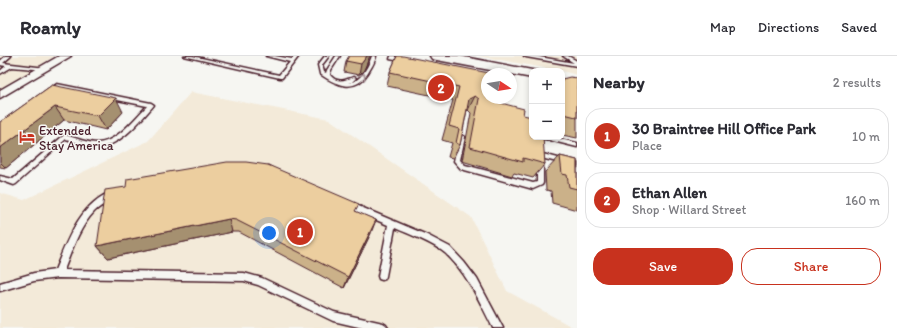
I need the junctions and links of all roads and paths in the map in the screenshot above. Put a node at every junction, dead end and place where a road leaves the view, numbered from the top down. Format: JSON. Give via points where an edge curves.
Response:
{"nodes":[{"id":1,"x":9,"y":56,"type":"edge"},
{"id":2,"x":66,"y":56,"type":"edge"},
{"id":3,"x":186,"y":56,"type":"edge"},
{"id":4,"x":268,"y":56,"type":"edge"},
{"id":5,"x":297,"y":56,"type":"edge"},
{"id":6,"x":327,"y":56,"type":"edge"},
{"id":7,"x":338,"y":56,"type":"edge"},
{"id":8,"x":374,"y":56,"type":"edge"},
{"id":9,"x":393,"y":56,"type":"edge"},
{"id":10,"x":526,"y":56,"type":"edge"},
{"id":11,"x":565,"y":56,"type":"edge"},
{"id":12,"x":447,"y":57,"type":"edge"},
{"id":13,"x":293,"y":61,"type":"junction"},
{"id":14,"x":0,"y":63,"type":"edge"},
{"id":15,"x":414,"y":63,"type":"edge"},
{"id":16,"x":577,"y":64,"type":"edge"},
{"id":17,"x":11,"y":65,"type":"junction"},
{"id":18,"x":489,"y":68,"type":"edge"},
{"id":19,"x":46,"y":69,"type":"junction"},
{"id":20,"x":0,"y":73,"type":"edge"},
{"id":21,"x":517,"y":73,"type":"edge"},
{"id":22,"x":529,"y":74,"type":"edge"},
{"id":23,"x":330,"y":78,"type":"junction"},
{"id":24,"x":354,"y":78,"type":"dead end"},
{"id":25,"x":339,"y":82,"type":"junction"},
{"id":26,"x":0,"y":95,"type":"edge"},
{"id":27,"x":45,"y":95,"type":"edge"},
{"id":28,"x":0,"y":102,"type":"edge"},
{"id":29,"x":463,"y":128,"type":"edge"},
{"id":30,"x":554,"y":140,"type":"edge"},
{"id":31,"x":539,"y":146,"type":"edge"},
{"id":32,"x":577,"y":146,"type":"edge"},
{"id":33,"x":577,"y":165,"type":"edge"},
{"id":34,"x":0,"y":178,"type":"edge"},
{"id":35,"x":120,"y":191,"type":"edge"},
{"id":36,"x":342,"y":202,"type":"edge"},
{"id":37,"x":392,"y":223,"type":"junction"},
{"id":38,"x":58,"y":274,"type":"junction"},
{"id":39,"x":382,"y":276,"type":"dead end"},
{"id":40,"x":0,"y":287,"type":"edge"},
{"id":41,"x":383,"y":328,"type":"edge"},
{"id":42,"x":498,"y":328,"type":"edge"}],
"edges":[{"from":1,"to":14,"type":"lane"},
{"from":2,"to":19,"type":"street"},
{"from":3,"to":13,"type":"lane","via":[[280,77]]},
{"from":4,"to":13,"type":"lane"},
{"from":5,"to":13,"type":"lane"},
{"from":6,"to":23,"type":"lane","via":[[320,69]]},
{"from":7,"to":23,"type":"lane","via":[[329,70]]},
{"from":25,"to":8,"type":"lane","one_way":true,"via":[[348,85],[359,82]]},
{"from":9,"to":15,"type":"lane","via":[[392,58]]},
{"from":10,"to":16,"type":"lane"},
{"from":11,"to":16,"type":"lane"},
{"from":12,"to":18,"type":"main road"},
{"from":14,"to":17,"type":"lane"},
{"from":17,"to":19,"type":"lane"},
{"from":17,"to":20,"type":"lane"},
{"from":19,"to":26,"type":"street"},
{"from":19,"to":28,"type":"street"},
{"from":21,"to":22,"type":"main road"},
{"from":23,"to":25,"type":"lane"},
{"from":24,"to":25,"type":"lane"},
{"from":27,"to":34,"type":"lane","via":[[57,86],[151,105],[113,141],[97,145],[65,137],[14,182]]},
{"from":29,"to":31,"type":"lane","via":[[457,162],[463,167],[526,186],[536,186],[540,181]]},
{"from":30,"to":32,"type":"lane"},
{"from":31,"to":33,"type":"lane"},
{"from":35,"to":38,"type":"lane","via":[[102,200],[88,212]]},
{"from":36,"to":37,"type":"lane"},
{"from":37,"to":39,"type":"lane"},
{"from":37,"to":42,"type":"lane","via":[[436,243],[452,254],[474,282]]},
{"from":38,"to":40,"type":"lane","via":[[34,277]]},
{"from":38,"to":41,"type":"lane","via":[[244,277],[259,281],[334,316]]}]}
